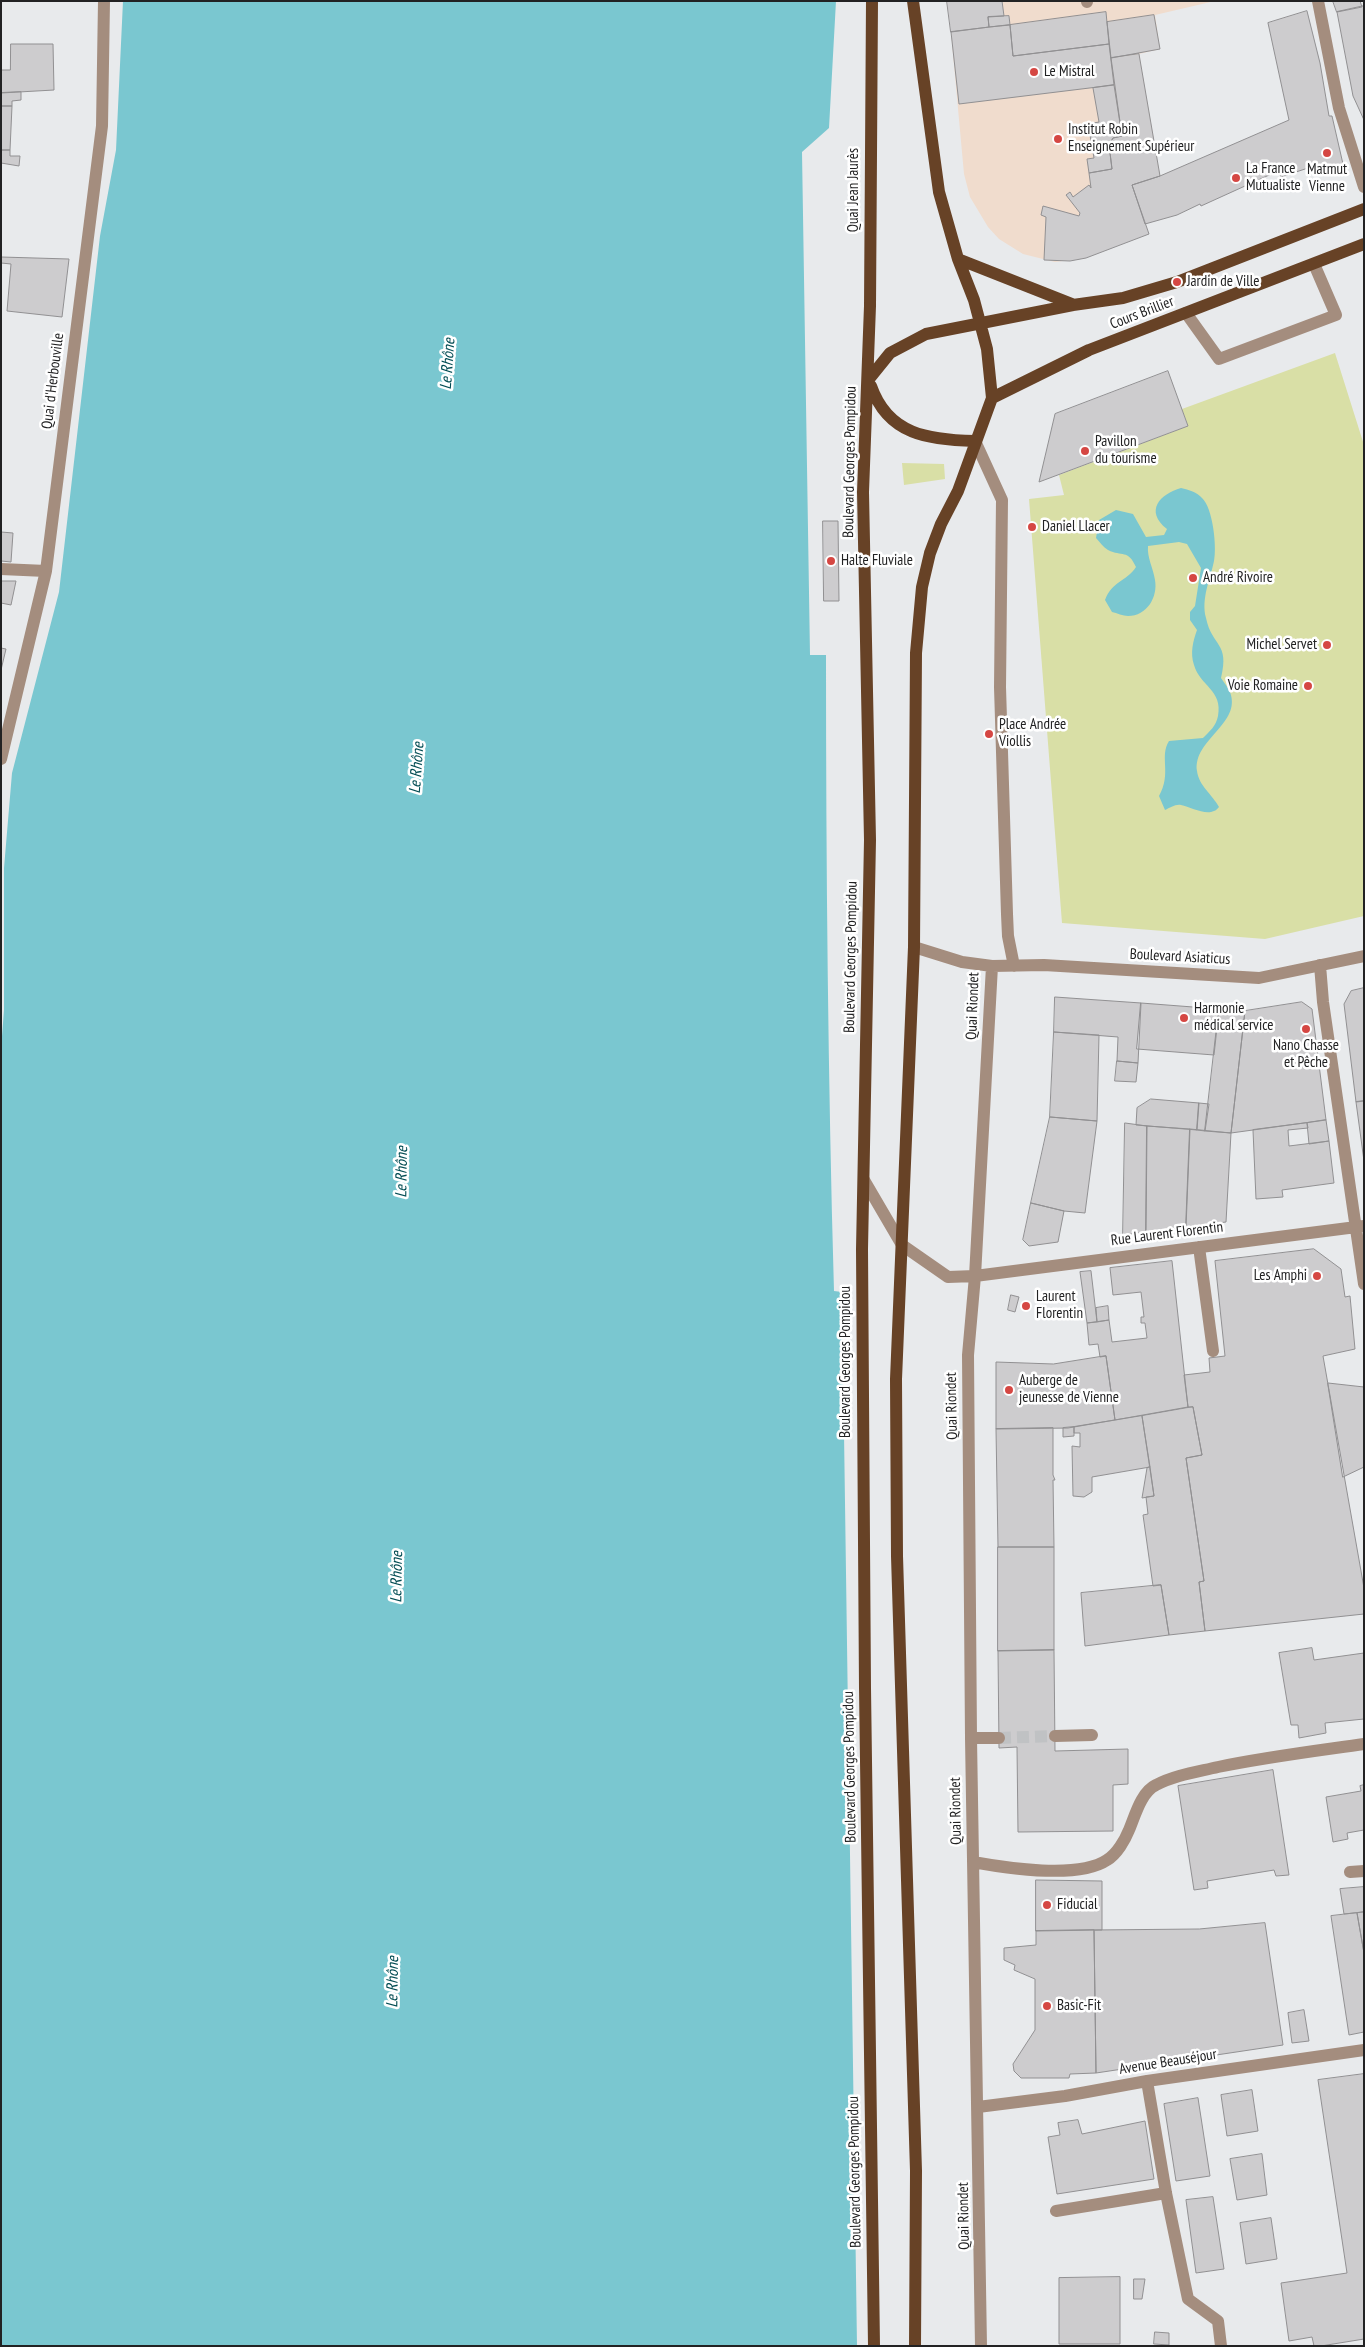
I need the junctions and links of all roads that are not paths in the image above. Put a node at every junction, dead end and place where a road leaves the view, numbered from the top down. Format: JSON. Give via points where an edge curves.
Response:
{"nodes":[{"id":1,"x":104,"y":1,"type":"edge"},
{"id":2,"x":872,"y":1,"type":"edge"},
{"id":3,"x":913,"y":1,"type":"edge"},
{"id":4,"x":1318,"y":1,"type":"edge"},
{"id":5,"x":1364,"y":187,"type":"edge"},
{"id":6,"x":1364,"y":209,"type":"edge"},
{"id":7,"x":1364,"y":244,"type":"edge"},
{"id":8,"x":958,"y":259,"type":"junction"},
{"id":9,"x":1314,"y":264,"type":"junction"},
{"id":10,"x":1073,"y":305,"type":"junction"},
{"id":11,"x":1186,"y":313,"type":"junction"},
{"id":12,"x":980,"y":323,"type":"junction"},
{"id":13,"x":868,"y":379,"type":"junction"},
{"id":14,"x":992,"y":398,"type":"junction"},
{"id":15,"x":975,"y":442,"type":"junction"},
{"id":16,"x":1,"y":569,"type":"edge"},
{"id":17,"x":46,"y":571,"type":"junction"},
{"id":18,"x":1,"y":759,"type":"edge"},
{"id":19,"x":914,"y":947,"type":"junction"},
{"id":20,"x":1364,"y":956,"type":"edge"},
{"id":21,"x":1320,"y":965,"type":"junction"},
{"id":22,"x":992,"y":966,"type":"junction"},
{"id":23,"x":1014,"y":966,"type":"junction"},
{"id":24,"x":864,"y":1180,"type":"junction"},
{"id":25,"x":1360,"y":1227,"type":"edge"},
{"id":26,"x":902,"y":1245,"type":"junction"},
{"id":27,"x":1199,"y":1247,"type":"junction"},
{"id":28,"x":975,"y":1276,"type":"junction"},
{"id":29,"x":1364,"y":1284,"type":"edge"},
{"id":30,"x":1213,"y":1351,"type":"dead end"},
{"id":31,"x":1092,"y":1735,"type":"dead end"},
{"id":32,"x":1055,"y":1736,"type":"tunnel mouth"},
{"id":33,"x":971,"y":1738,"type":"junction"},
{"id":34,"x":999,"y":1738,"type":"tunnel mouth"},
{"id":35,"x":1364,"y":1744,"type":"edge"},
{"id":36,"x":973,"y":1862,"type":"junction"},
{"id":37,"x":1364,"y":1871,"type":"edge"},
{"id":38,"x":1350,"y":1872,"type":"dead end"},
{"id":39,"x":1364,"y":2050,"type":"edge"},
{"id":40,"x":1147,"y":2081,"type":"junction"},
{"id":41,"x":978,"y":2107,"type":"junction"},
{"id":42,"x":1166,"y":2193,"type":"junction"},
{"id":43,"x":1056,"y":2211,"type":"dead end"},
{"id":44,"x":874,"y":2346,"type":"edge"},
{"id":45,"x":915,"y":2346,"type":"edge"},
{"id":46,"x":981,"y":2346,"type":"edge"},
{"id":47,"x":1221,"y":2346,"type":"edge"}],
"edges":[{"from":1,"to":17,"type":"street","name":"Quai d'Herbouville","via":[[102,126]]},
{"from":2,"to":13,"type":"main road","name":"Quai Jean Jaurès"},
{"from":3,"to":8,"type":"main road","via":[[939,192]]},
{"from":4,"to":5,"type":"street","via":[[1339,108]]},
{"from":6,"to":10,"type":"main road","name":"Cours Brillier","via":[[1177,282],[1123,298]]},
{"from":7,"to":9,"type":"main road","name":"Cours Brillier"},
{"from":8,"to":10,"type":"main road","name":"Cours Brillier"},
{"from":8,"to":12,"type":"main road"},
{"from":9,"to":11,"type":"main road","name":"Cours Brillier"},
{"from":9,"to":11,"type":"street","via":[[1336,315],[1220,359]]},
{"from":10,"to":12,"type":"main road","name":"Cours Brillier"},
{"from":11,"to":14,"type":"main road","name":"Cours Brillier","via":[[1089,350]]},
{"from":12,"to":13,"type":"main road","via":[[908,341],[890,353]]},
{"from":12,"to":14,"type":"main road","via":[[987,349]]},
{"from":13,"to":15,"type":"main road","via":[[882,410],[902,427],[947,441]]},
{"from":13,"to":24,"type":"main road","name":"Boulevard Georges Pompidou","via":[[863,492],[870,840]]},
{"from":14,"to":15,"type":"main road"},
{"from":15,"to":19,"type":"main road","via":[[958,491],[930,553],[922,587],[916,653]]},
{"from":15,"to":23,"type":"street","via":[[1002,500],[1000,687],[1008,936]]},
{"from":16,"to":17,"type":"street"},
{"from":17,"to":18,"type":"street","name":"Quai d'Herbouville"},
{"from":19,"to":22,"type":"street","name":"Quai Riondet","via":[[962,962]]},
{"from":19,"to":26,"type":"main road"},
{"from":20,"to":21,"type":"street","name":"Boulevard Asiaticus"},
{"from":21,"to":23,"type":"street","name":"Boulevard Asiaticus","via":[[1259,978]]},
{"from":21,"to":25,"type":"street","via":[[1323,1002]]},
{"from":22,"to":23,"type":"street","name":"Boulevard Asiaticus"},
{"from":22,"to":28,"type":"street","name":"Quai Riondet"},
{"from":24,"to":26,"type":"street"},
{"from":24,"to":44,"type":"main road","name":"Boulevard Georges Pompidou","via":[[865,1669]]},
{"from":25,"to":27,"type":"street","name":"Rue Laurent Florentin"},
{"from":25,"to":29,"type":"street"},
{"from":26,"to":28,"type":"street","via":[[948,1277]]},
{"from":26,"to":45,"type":"main road","via":[[896,1379],[897,1546],[916,2171]]},
{"from":27,"to":28,"type":"street","name":"Rue Laurent Florentin"},
{"from":27,"to":30,"type":"street"},
{"from":28,"to":33,"type":"street","name":"Quai Riondet","via":[[968,1355]]},
{"from":31,"to":32,"type":"street"},
{"from":33,"to":34,"type":"street"},
{"from":33,"to":36,"type":"street","name":"Quai Riondet"},
{"from":35,"to":36,"type":"street","via":[[1189,1773],[1153,1786],[1138,1808],[1124,1841],[1109,1860],[1094,1867],[1083,1870],[1014,1869]]},
{"from":36,"to":41,"type":"street","name":"Quai Riondet"},
{"from":37,"to":38,"type":"street"},
{"from":39,"to":40,"type":"street","name":"Avenue Beauséjour"},
{"from":40,"to":41,"type":"street","name":"Avenue Beauséjour"},
{"from":40,"to":42,"type":"street"},
{"from":41,"to":46,"type":"street","name":"Quai Riondet"},
{"from":42,"to":43,"type":"street"},
{"from":42,"to":47,"type":"street","via":[[1188,2299],[1218,2320]]}]}
